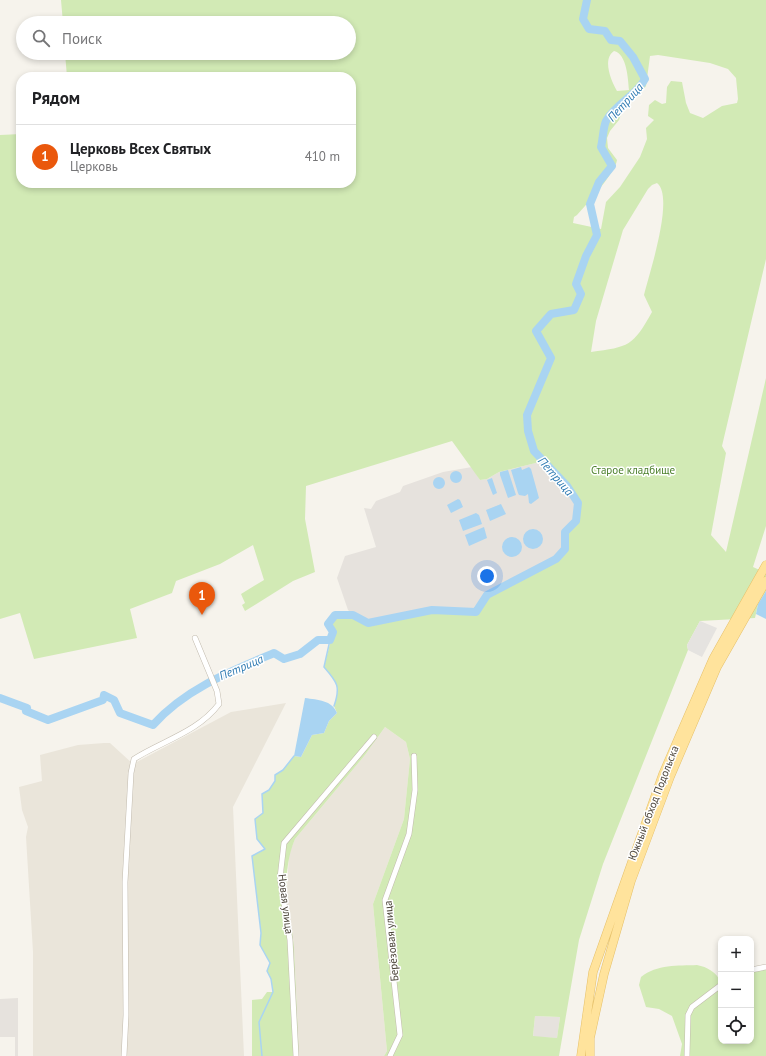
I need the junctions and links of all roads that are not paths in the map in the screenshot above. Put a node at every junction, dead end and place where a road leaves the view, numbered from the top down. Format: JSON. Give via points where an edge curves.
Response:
{"nodes":[{"id":1,"x":766,"y":565,"type":"edge"},
{"id":2,"x":766,"y":581,"type":"edge"},
{"id":3,"x":196,"y":638,"type":"dead end"},
{"id":4,"x":374,"y":737,"type":"dead end"},
{"id":5,"x":414,"y":756,"type":"dead end"},
{"id":6,"x":766,"y":967,"type":"edge"},
{"id":7,"x":754,"y":969,"type":"edge"},
{"id":8,"x":718,"y":987,"type":"edge"},
{"id":9,"x":587,"y":1038,"type":"junction"},
{"id":10,"x":124,"y":1056,"type":"edge"},
{"id":11,"x":296,"y":1056,"type":"edge"},
{"id":12,"x":390,"y":1056,"type":"edge"},
{"id":13,"x":581,"y":1056,"type":"edge"},
{"id":14,"x":590,"y":1056,"type":"edge"},
{"id":15,"x":687,"y":1056,"type":"edge"}],
"edges":[{"from":1,"to":9,"type":"main road","name":"Южный обход Подольска","via":[[712,659],[663,774],[593,972]]},
{"from":2,"to":9,"type":"main road","name":"Южный обход Подольска","via":[[717,667],[670,777],[631,881]]},
{"from":3,"to":10,"type":"street","via":[[217,691],[219,704],[212,713],[179,736],[134,759],[130,772],[125,882]]},
{"from":4,"to":11,"type":"street","name":"Новая улица","via":[[284,843],[280,878],[290,940]]},
{"from":5,"to":12,"type":"street","name":"Берёзовая улица","via":[[415,790],[409,834],[385,900],[400,1035]]},
{"from":6,"to":7,"type":"street"},
{"from":8,"to":15,"type":"street","via":[[692,1007],[688,1015]]},
{"from":9,"to":13,"type":"main road","name":"Южный обход Подольска"},
{"from":9,"to":14,"type":"main road","name":"Южный обход Подольска"}]}
